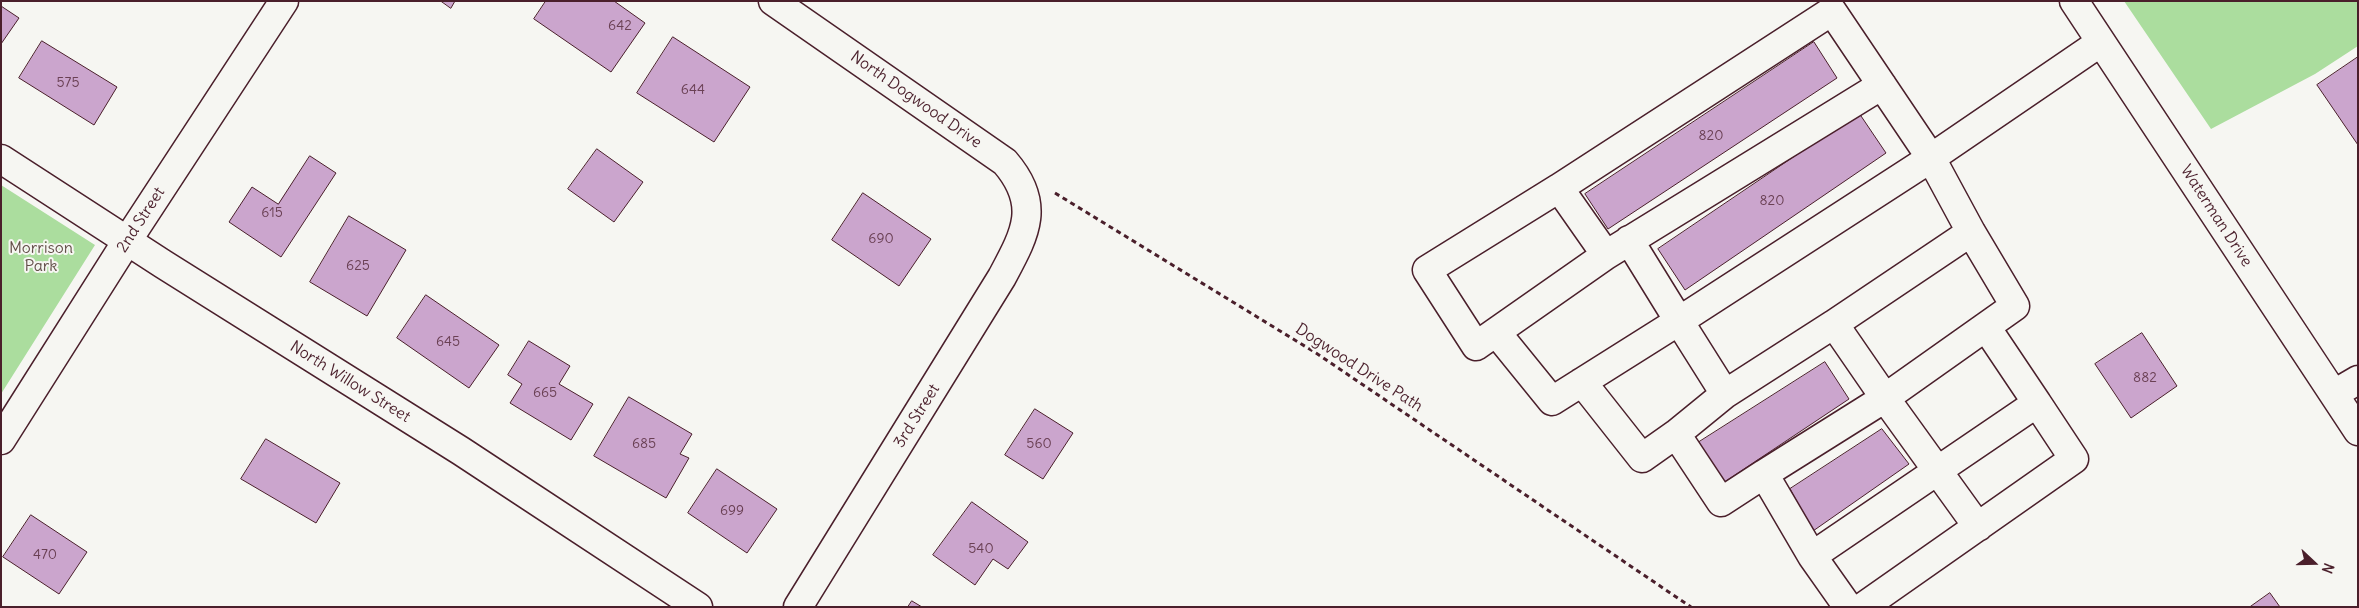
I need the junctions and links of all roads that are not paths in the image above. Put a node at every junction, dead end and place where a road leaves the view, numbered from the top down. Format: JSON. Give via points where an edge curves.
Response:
{"nodes":[{"id":1,"x":284,"y":1,"type":"edge"},
{"id":2,"x":774,"y":1,"type":"edge"},
{"id":3,"x":2074,"y":1,"type":"edge"},
{"id":4,"x":2101,"y":42,"type":"junction"},
{"id":5,"x":1882,"y":85,"type":"junction"},
{"id":6,"x":1931,"y":158,"type":"junction"},
{"id":7,"x":1,"y":159,"type":"edge"},
{"id":8,"x":1559,"y":188,"type":"junction"},
{"id":9,"x":1027,"y":221,"type":"joint"},
{"id":10,"x":1971,"y":232,"type":"junction"},
{"id":11,"x":1629,"y":240,"type":"junction"},
{"id":12,"x":127,"y":241,"type":"junction"},
{"id":13,"x":1606,"y":255,"type":"junction"},
{"id":14,"x":1679,"y":321,"type":"junction"},
{"id":15,"x":1834,"y":324,"type":"junction"},
{"id":16,"x":1986,"y":327,"type":"junction"},
{"id":17,"x":1496,"y":332,"type":"junction"},
{"id":18,"x":2358,"y":380,"type":"edge"},
{"id":19,"x":1582,"y":382,"type":"junction"},
{"id":20,"x":1725,"y":394,"type":"junction"},
{"id":21,"x":2334,"y":394,"type":"junction"},
{"id":22,"x":1885,"y":398,"type":"junction"},
{"id":23,"x":2037,"y":403,"type":"junction"},
{"id":24,"x":2358,"y":432,"type":"edge"},
{"id":25,"x":1676,"y":434,"type":"junction"},
{"id":26,"x":1,"y":440,"type":"edge"},
{"id":27,"x":1938,"y":471,"type":"junction"},
{"id":28,"x":1764,"y":474,"type":"junction"},
{"id":29,"x":1978,"y":527,"type":"junction"},
{"id":30,"x":1812,"y":556,"type":"junction"},
{"id":31,"x":698,"y":607,"type":"edge"},
{"id":32,"x":798,"y":607,"type":"edge"},
{"id":33,"x":1848,"y":607,"type":"edge"},
{"id":34,"x":1863,"y":607,"type":"edge"}],
"edges":[{"from":1,"to":12,"type":"street","name":"2nd Street"},
{"from":2,"to":9,"type":"street","name":"North Dogwood Drive","via":[[1005,162],[1018,178],[1026,196]]},
{"from":3,"to":4,"type":"street","name":"Waterman Drive"},
{"from":4,"to":6,"type":"street"},
{"from":4,"to":21,"type":"street","name":"Waterman Drive"},
{"from":5,"to":6,"type":"street"},
{"from":5,"to":8,"type":"street","via":[[1832,11]]},
{"from":5,"to":11,"type":"street"},
{"from":6,"to":10,"type":"street"},
{"from":6,"to":14,"type":"street"},
{"from":7,"to":12,"type":"street","name":"North Willow Street"},
{"from":8,"to":13,"type":"street"},
{"from":8,"to":17,"type":"street","via":[[1427,270],[1476,346]]},
{"from":9,"to":32,"type":"street","name":"3rd Street","via":[[1022,241],[1002,277]]},
{"from":10,"to":15,"type":"street"},
{"from":10,"to":16,"type":"street","via":[[2015,306]]},
{"from":11,"to":13,"type":"street"},
{"from":11,"to":14,"type":"street"},
{"from":12,"to":26,"type":"street","name":"2nd Street"},
{"from":12,"to":31,"type":"street","name":"North Willow Street","via":[[461,451]]},
{"from":13,"to":17,"type":"street"},
{"from":14,"to":19,"type":"street"},
{"from":14,"to":20,"type":"street"},
{"from":15,"to":20,"type":"street"},
{"from":15,"to":22,"type":"street"},
{"from":16,"to":22,"type":"street"},
{"from":16,"to":23,"type":"street"},
{"from":17,"to":19,"type":"street","via":[[1552,401]]},
{"from":18,"to":21,"type":"street"},
{"from":19,"to":25,"type":"street","via":[[1642,458]]},
{"from":20,"to":25,"type":"street"},
{"from":21,"to":24,"type":"street","name":"Waterman Drive"},
{"from":22,"to":27,"type":"street"},
{"from":22,"to":28,"type":"street"},
{"from":23,"to":27,"type":"street"},
{"from":23,"to":29,"type":"street","via":[[2074,459]]},
{"from":25,"to":28,"type":"street","via":[[1721,502]]},
{"from":27,"to":29,"type":"street"},
{"from":27,"to":30,"type":"street"},
{"from":28,"to":30,"type":"street"},
{"from":29,"to":34,"type":"street"},
{"from":30,"to":33,"type":"street"}]}
